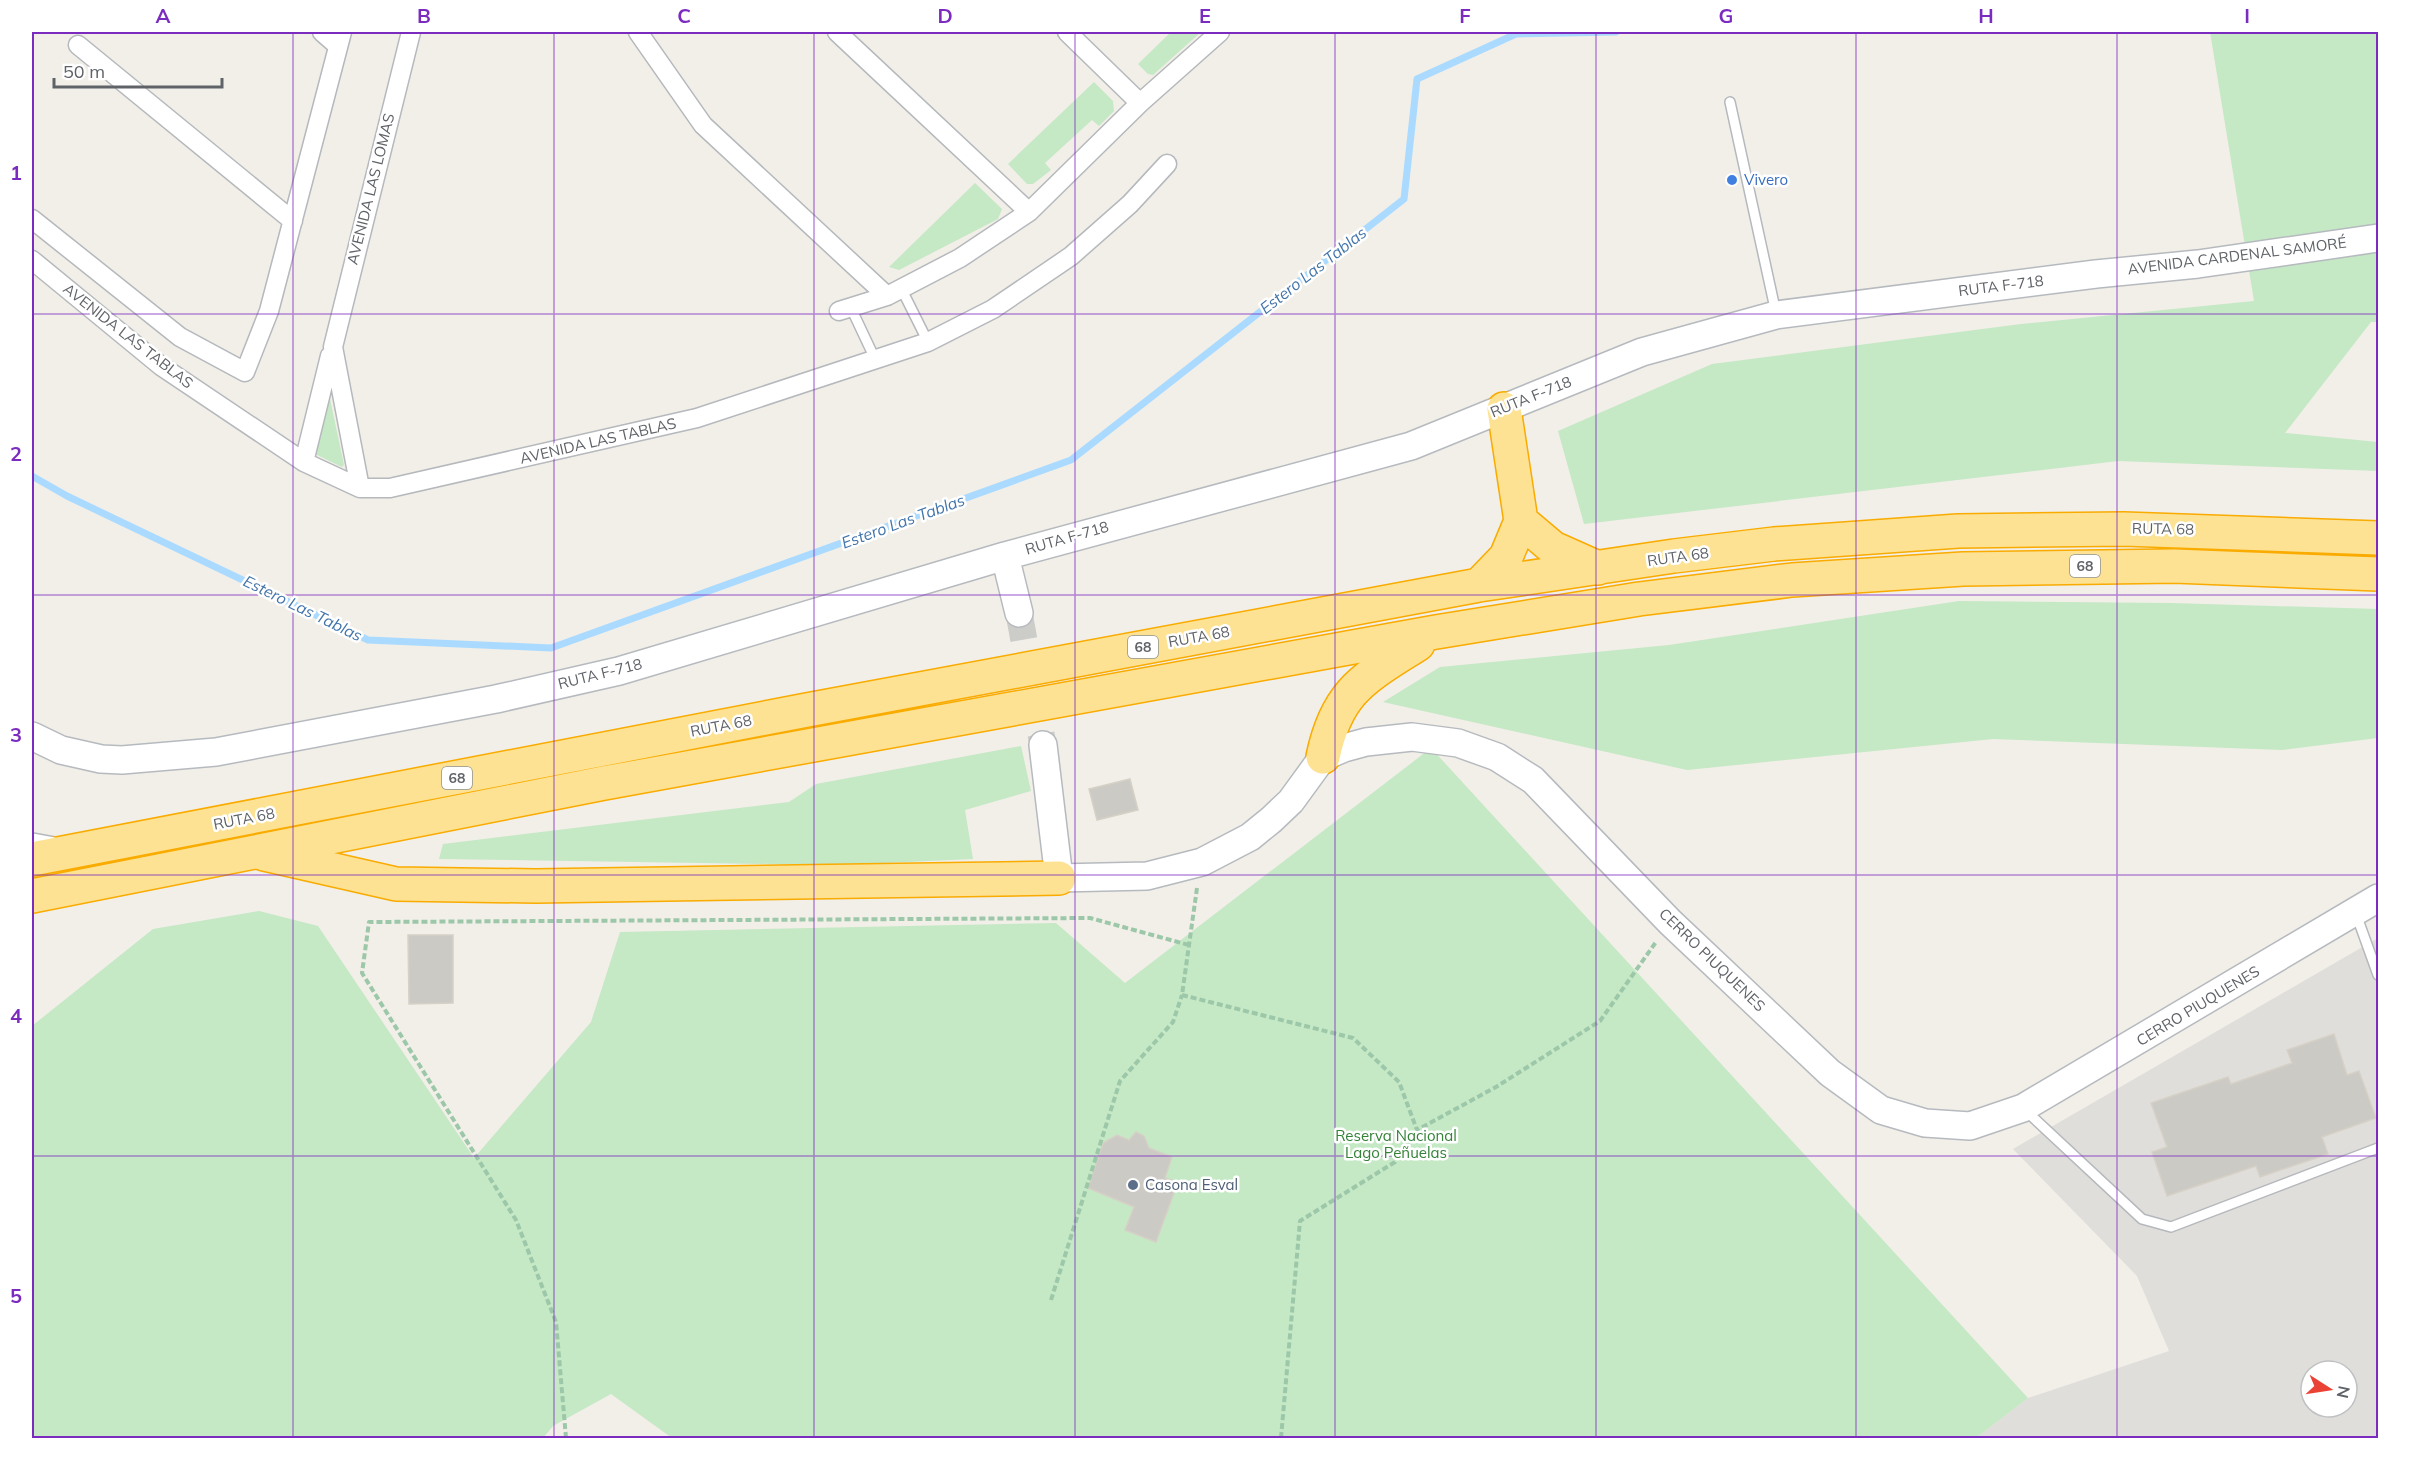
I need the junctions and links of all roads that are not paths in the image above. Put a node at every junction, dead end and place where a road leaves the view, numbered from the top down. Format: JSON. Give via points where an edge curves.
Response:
{"nodes":[{"id":1,"x":322,"y":32,"type":"edge"},
{"id":2,"x":411,"y":32,"type":"edge"},
{"id":3,"x":638,"y":32,"type":"edge"},
{"id":4,"x":837,"y":32,"type":"edge"},
{"id":5,"x":1067,"y":32,"type":"edge"},
{"id":6,"x":1220,"y":32,"type":"edge"},
{"id":7,"x":340,"y":39,"type":"edge"},
{"id":8,"x":78,"y":45,"type":"dead end"},
{"id":9,"x":1730,"y":102,"type":"dead end"},
{"id":10,"x":1140,"y":103,"type":"junction"},
{"id":11,"x":1167,"y":164,"type":"dead end"},
{"id":12,"x":1029,"y":212,"type":"junction"},
{"id":13,"x":32,"y":219,"type":"edge"},
{"id":14,"x":293,"y":221,"type":"junction"},
{"id":15,"x":2379,"y":238,"type":"edge"},
{"id":16,"x":32,"y":260,"type":"edge"},
{"id":17,"x":2096,"y":274,"type":"joint"},
{"id":18,"x":894,"y":292,"type":"junction"},
{"id":19,"x":845,"y":309,"type":"joint"},
{"id":20,"x":1776,"y":315,"type":"junction"},
{"id":21,"x":928,"y":342,"type":"junction"},
{"id":22,"x":333,"y":347,"type":"junction"},
{"id":23,"x":876,"y":361,"type":"junction"},
{"id":24,"x":1504,"y":409,"type":"junction"},
{"id":25,"x":304,"y":462,"type":"junction"},
{"id":26,"x":360,"y":488,"type":"junction"},
{"id":27,"x":1521,"y":521,"type":"junction"},
{"id":28,"x":2379,"y":538,"type":"edge"},
{"id":29,"x":1005,"y":556,"type":"junction"},
{"id":30,"x":1600,"y":568,"type":"junction"},
{"id":31,"x":2379,"y":574,"type":"edge"},
{"id":32,"x":1479,"y":585,"type":"junction"},
{"id":33,"x":1019,"y":613,"type":"tunnel mouth"},
{"id":34,"x":1436,"y":632,"type":"junction"},
{"id":35,"x":32,"y":736,"type":"edge"},
{"id":36,"x":1043,"y":744,"type":"tunnel mouth"},
{"id":37,"x":1323,"y":757,"type":"junction"},
{"id":38,"x":32,"y":838,"type":"edge"},
{"id":39,"x":107,"y":846,"type":"junction"},
{"id":40,"x":250,"y":851,"type":"junction"},
{"id":41,"x":32,"y":859,"type":"edge"},
{"id":42,"x":1059,"y":878,"type":"junction"},
{"id":43,"x":86,"y":885,"type":"junction"},
{"id":44,"x":32,"y":896,"type":"edge"},
{"id":45,"x":2379,"y":898,"type":"edge"},
{"id":46,"x":32,"y":906,"type":"edge"},
{"id":47,"x":2355,"y":912,"type":"junction"},
{"id":48,"x":2379,"y":975,"type":"edge"},
{"id":49,"x":2023,"y":1108,"type":"junction"},
{"id":50,"x":2379,"y":1148,"type":"edge"}],
"edges":[{"from":1,"to":7,"type":"street"},
{"from":2,"to":22,"type":"street","name":"AVENIDA LAS LOMAS"},
{"from":3,"to":18,"type":"street","via":[[703,124]]},
{"from":4,"to":12,"type":"street"},
{"from":5,"to":10,"type":"street"},
{"from":6,"to":10,"type":"street"},
{"from":7,"to":14,"type":"street"},
{"from":8,"to":14,"type":"street"},
{"from":9,"to":20,"type":"lane"},
{"from":10,"to":12,"type":"street"},
{"from":11,"to":21,"type":"street","name":"AVENIDA LAS TABLAS","via":[[1130,204],[1071,256],[993,309]]},
{"from":12,"to":18,"type":"street","via":[[960,258]]},
{"from":13,"to":14,"type":"street","via":[[180,337],[245,372],[269,310]]},
{"from":15,"to":17,"type":"street","name":"AVENIDA CARDENAL SAMORÉ","via":[[2199,264]]},
{"from":16,"to":25,"type":"street","name":"AVENIDA LAS TABLAS","via":[[161,366]]},
{"from":17,"to":20,"type":"street","name":"RUTA F-718"},
{"from":18,"to":19,"type":"street"},
{"from":18,"to":21,"type":"lane"},
{"from":19,"to":23,"type":"lane"},
{"from":20,"to":24,"type":"street","name":"RUTA F-718","via":[[1642,352]]},
{"from":21,"to":23,"type":"street","name":"AVENIDA LAS TABLAS"},
{"from":22,"to":25,"type":"street","name":"AVENIDA LAS LOMAS"},
{"from":22,"to":26,"type":"street","name":"AVENIDA LAS LOMAS"},
{"from":23,"to":26,"type":"street","name":"AVENIDA LAS TABLAS","via":[[697,418],[390,489]]},
{"from":24,"to":27,"type":"highway"},
{"from":24,"to":29,"type":"street","name":"RUTA F-718","via":[[1411,446]]},
{"from":25,"to":26,"type":"street","name":"AVENIDA LAS TABLAS"},
{"from":27,"to":30,"type":"highway","via":[[1553,548]]},
{"from":27,"to":32,"type":"highway","via":[[1506,557]]},
{"from":28,"to":30,"type":"highway","name":"RUTA 68","number":"68","via":[[2189,530],[1958,531],[1774,544]]},
{"from":29,"to":33,"type":"street"},
{"from":29,"to":35,"type":"street","name":"RUTA F-718","via":[[619,671],[330,732],[216,752],[122,760],[81,755]]},
{"from":30,"to":32,"type":"highway","name":"RUTA 68","number":"68"},
{"from":31,"to":34,"type":"highway","number":"68","via":[[2174,566],[2045,566],[1877,573],[1639,599]]},
{"from":32,"to":39,"type":"highway","name":"RUTA 68","number":"68","via":[[819,707]]},
{"from":34,"to":37,"type":"highway","via":[[1360,682],[1339,710]]},
{"from":34,"to":40,"type":"highway","number":"68"},
{"from":36,"to":42,"type":"street"},
{"from":37,"to":42,"type":"street","via":[[1291,801],[1271,820],[1250,837],[1210,858],[1147,876]]},
{"from":37,"to":49,"type":"street","name":"CERRO PIUQUENES","via":[[1366,742],[1412,737],[1458,743],[1497,757],[1533,780],[1670,922],[1830,1073],[1881,1110],[1925,1123],[1970,1126]]},
{"from":38,"to":39,"type":"lane"},
{"from":39,"to":41,"type":"highway","name":"RUTA 68","number":"68"},
{"from":40,"to":42,"type":"highway","via":[[396,884],[536,886]]},
{"from":40,"to":43,"type":"highway","number":"68"},
{"from":43,"to":44,"type":"highway","number":"68"},
{"from":43,"to":46,"type":"lane"},
{"from":45,"to":47,"type":"street","name":"CERRO PIUQUENES"},
{"from":47,"to":48,"type":"lane"},
{"from":47,"to":49,"type":"street","name":"CERRO PIUQUENES"},
{"from":49,"to":50,"type":"lane","via":[[2142,1219],[2171,1227]]}]}
